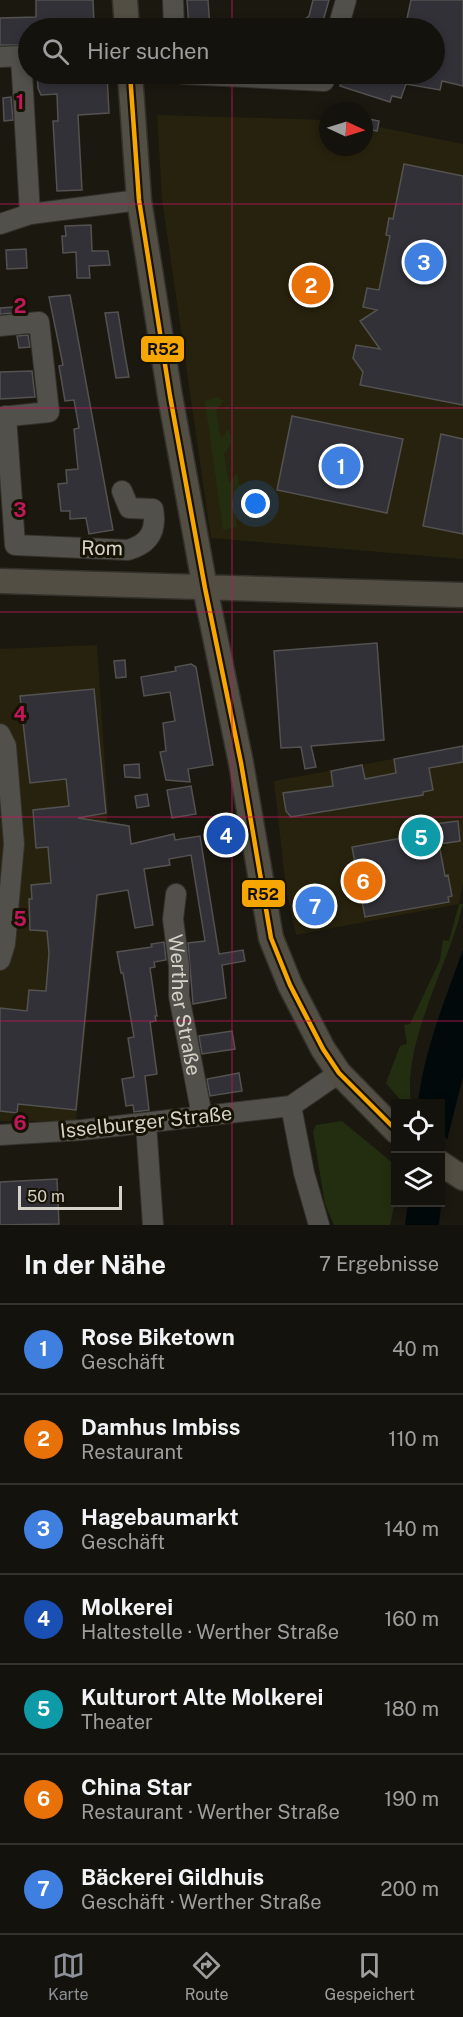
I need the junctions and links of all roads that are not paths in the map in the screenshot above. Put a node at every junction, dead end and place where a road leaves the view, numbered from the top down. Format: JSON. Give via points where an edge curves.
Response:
{"nodes":[{"id":1,"x":125,"y":0,"type":"edge"},
{"id":2,"x":173,"y":0,"type":"edge"},
{"id":3,"x":346,"y":0,"type":"edge"},
{"id":4,"x":126,"y":18,"type":"edge"},
{"id":5,"x":174,"y":18,"type":"edge"},
{"id":6,"x":341,"y":18,"type":"edge"},
{"id":7,"x":18,"y":56,"type":"edge"},
{"id":8,"x":0,"y":57,"type":"edge"},
{"id":9,"x":26,"y":84,"type":"edge"},
{"id":10,"x":131,"y":84,"type":"edge"},
{"id":11,"x":139,"y":200,"type":"junction"},
{"id":12,"x":30,"y":214,"type":"junction"},
{"id":13,"x":0,"y":224,"type":"edge"},
{"id":14,"x":0,"y":326,"type":"edge"},
{"id":15,"x":3,"y":416,"type":"edge"},
{"id":16,"x":122,"y":491,"type":"dead end"},
{"id":17,"x":7,"y":544,"type":"edge"},
{"id":18,"x":0,"y":581,"type":"edge"},
{"id":19,"x":205,"y":588,"type":"junction"},
{"id":20,"x":463,"y":595,"type":"edge"},
{"id":21,"x":0,"y":734,"type":"edge"},
{"id":22,"x":7,"y":837,"type":"edge"},
{"id":23,"x":176,"y":894,"type":"dead end"},
{"id":24,"x":0,"y":960,"type":"edge"},
{"id":25,"x":339,"y":1073,"type":"junction"},
{"id":26,"x":291,"y":1106,"type":"junction"},
{"id":27,"x":202,"y":1116,"type":"junction"},
{"id":28,"x":146,"y":1123,"type":"junction"},
{"id":29,"x":391,"y":1126,"type":"edge"},
{"id":30,"x":0,"y":1135,"type":"edge"},
{"id":31,"x":153,"y":1225,"type":"edge"},
{"id":32,"x":319,"y":1225,"type":"edge"}],
"edges":[{"from":1,"to":4,"type":"main road"},
{"from":2,"to":5,"type":"street"},
{"from":3,"to":6,"type":"street"},
{"from":7,"to":8,"type":"street"},
{"from":9,"to":12,"type":"street"},
{"from":10,"to":11,"type":"main road"},
{"from":11,"to":12,"type":"street"},
{"from":11,"to":19,"type":"main road"},
{"from":12,"to":13,"type":"street"},
{"from":14,"to":15,"type":"street","name":"Rom","via":[[39,322],[50,412]]},
{"from":15,"to":17,"type":"street","name":"Rom"},
{"from":16,"to":17,"type":"street","name":"Rom","via":[[129,508],[153,509],[153,531],[139,547],[128,550]]},
{"from":18,"to":19,"type":"main road"},
{"from":19,"to":20,"type":"main road"},
{"from":19,"to":25,"type":"main road","via":[[271,938],[308,1024]]},
{"from":21,"to":22,"type":"street","via":[[6,746]]},
{"from":22,"to":24,"type":"street","via":[[5,944]]},
{"from":23,"to":27,"type":"street","name":"Werther Straße","via":[[173,919],[179,996]]},
{"from":25,"to":26,"type":"street"},
{"from":25,"to":29,"type":"main road"},
{"from":26,"to":27,"type":"street","name":"Isselburger Straße"},
{"from":26,"to":32,"type":"street"},
{"from":27,"to":28,"type":"street","name":"Isselburger Straße"},
{"from":28,"to":30,"type":"street","name":"Isselburger Straße"},
{"from":28,"to":31,"type":"street"}]}
